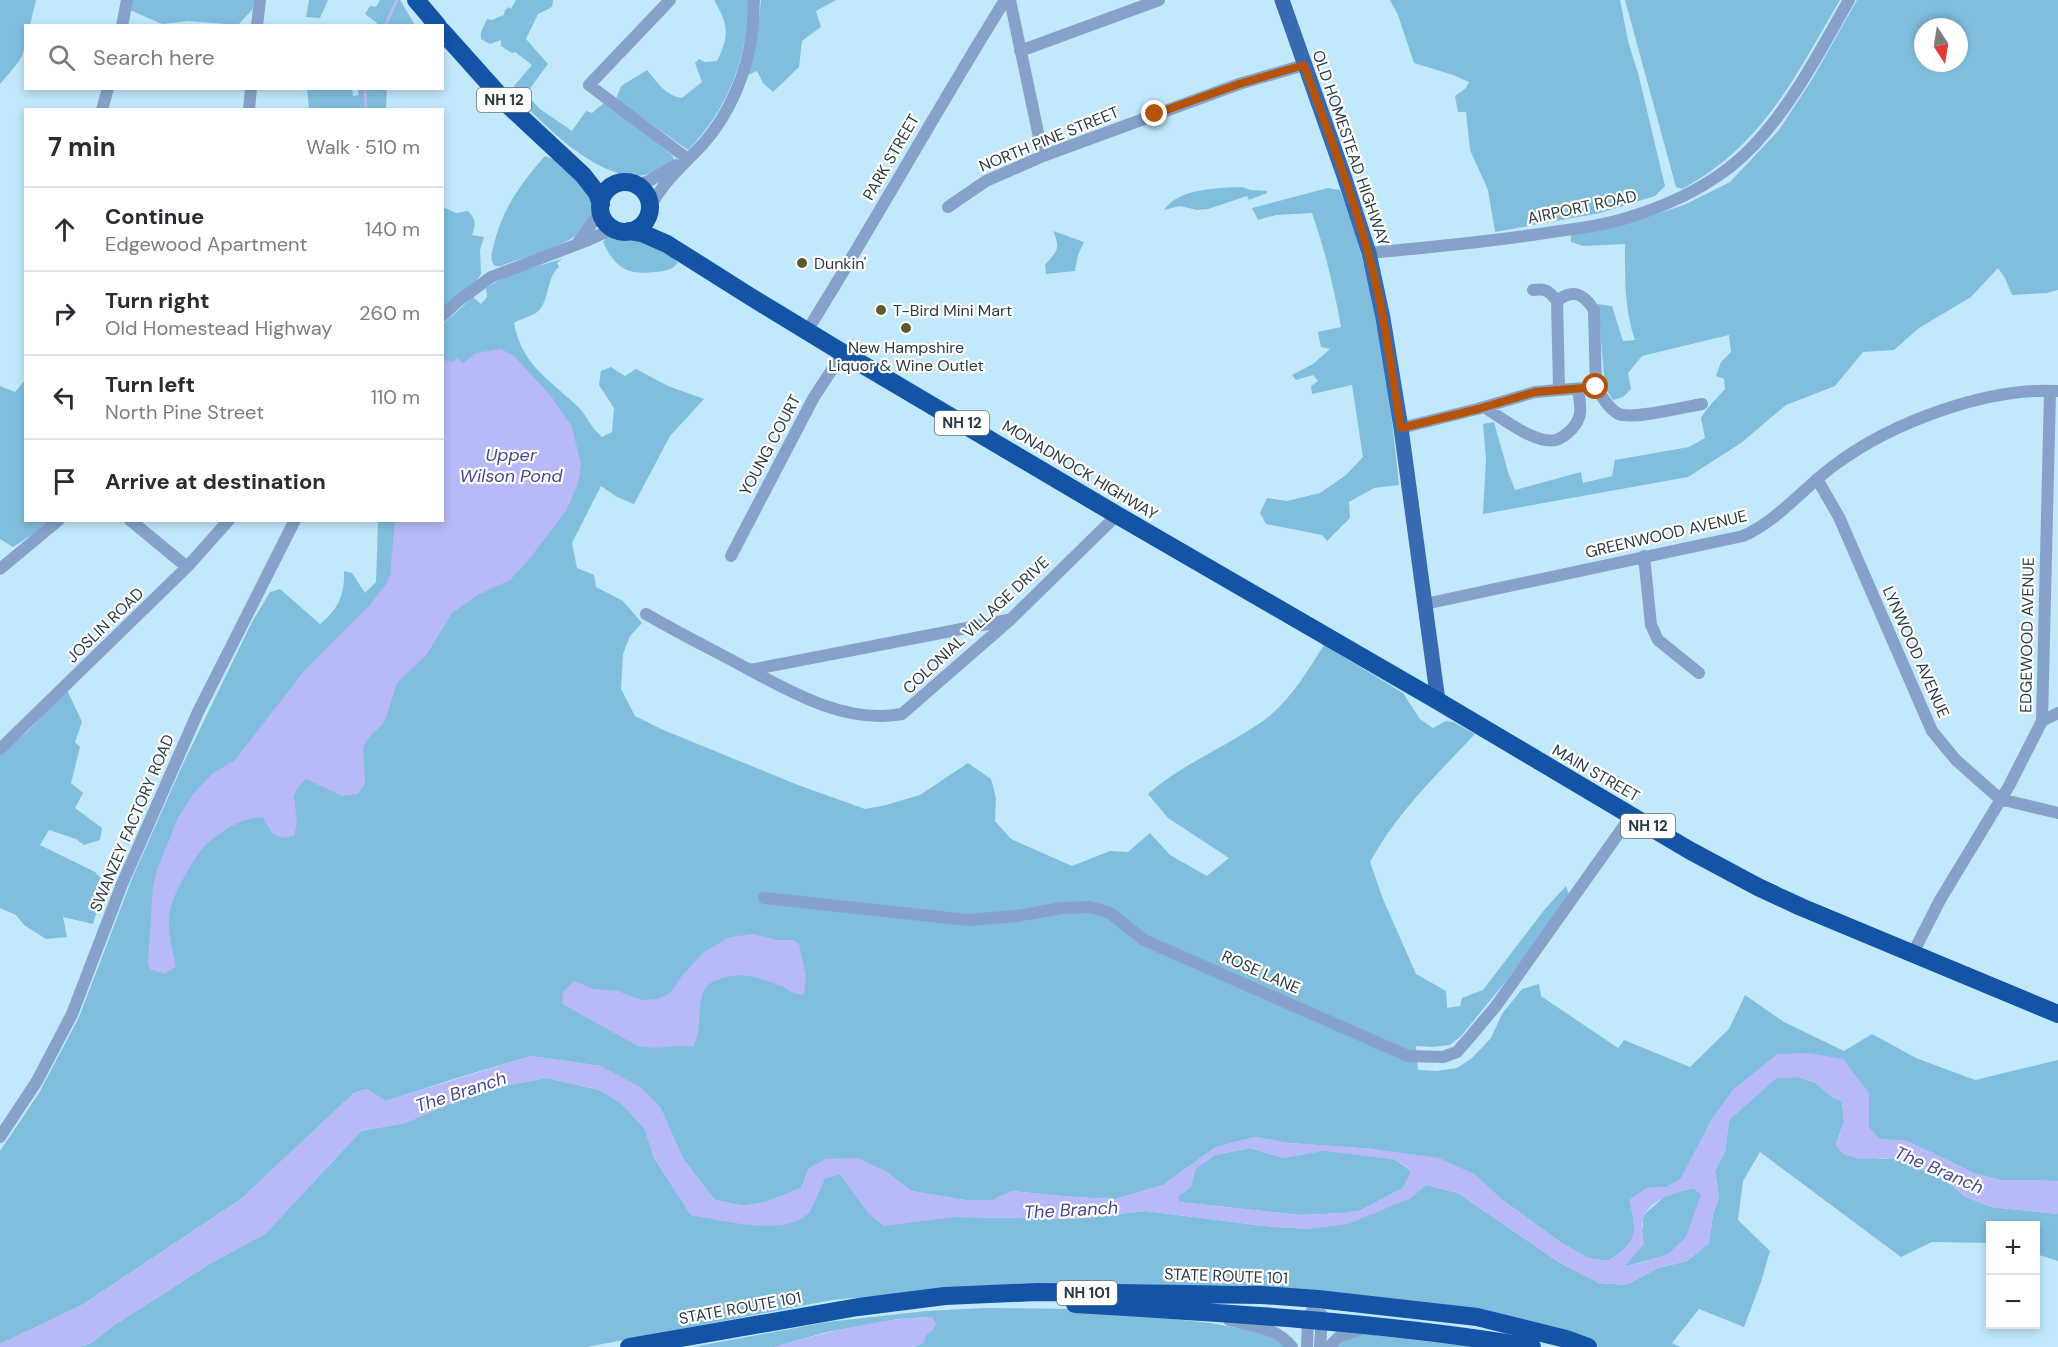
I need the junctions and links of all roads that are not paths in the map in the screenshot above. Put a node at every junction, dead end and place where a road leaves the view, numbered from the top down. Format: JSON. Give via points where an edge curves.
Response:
{"nodes":[{"id":1,"x":127,"y":0,"type":"edge"},
{"id":2,"x":260,"y":0,"type":"edge"},
{"id":3,"x":416,"y":0,"type":"edge"},
{"id":4,"x":670,"y":0,"type":"edge"},
{"id":5,"x":754,"y":0,"type":"edge"},
{"id":6,"x":1005,"y":0,"type":"edge"},
{"id":7,"x":1010,"y":0,"type":"edge"},
{"id":8,"x":1159,"y":0,"type":"edge"},
{"id":9,"x":1282,"y":0,"type":"edge"},
{"id":10,"x":1849,"y":0,"type":"edge"},
{"id":11,"x":122,"y":24,"type":"edge"},
{"id":12,"x":257,"y":24,"type":"edge"},
{"id":13,"x":436,"y":24,"type":"edge"},
{"id":14,"x":444,"y":33,"type":"edge"},
{"id":15,"x":1020,"y":51,"type":"junction"},
{"id":16,"x":1304,"y":65,"type":"junction"},
{"id":17,"x":107,"y":90,"type":"edge"},
{"id":18,"x":251,"y":90,"type":"edge"},
{"id":19,"x":103,"y":108,"type":"edge"},
{"id":20,"x":249,"y":108,"type":"edge"},
{"id":21,"x":1043,"y":156,"type":"junction"},
{"id":22,"x":688,"y":159,"type":"junction"},
{"id":23,"x":572,"y":163,"type":"junction"},
{"id":24,"x":630,"y":183,"type":"junction"},
{"id":25,"x":650,"y":207,"type":"junction"},
{"id":26,"x":948,"y":207,"type":"dead end"},
{"id":27,"x":601,"y":208,"type":"junction"},
{"id":28,"x":622,"y":230,"type":"junction"},
{"id":29,"x":667,"y":244,"type":"junction"},
{"id":30,"x":576,"y":245,"type":"junction"},
{"id":31,"x":1369,"y":253,"type":"junction"},
{"id":32,"x":1533,"y":290,"type":"dead end"},
{"id":33,"x":1557,"y":301,"type":"junction"},
{"id":34,"x":444,"y":314,"type":"edge"},
{"id":35,"x":807,"y":331,"type":"junction"},
{"id":36,"x":843,"y":353,"type":"junction"},
{"id":37,"x":1596,"y":387,"type":"junction"},
{"id":38,"x":1559,"y":388,"type":"junction"},
{"id":39,"x":1578,"y":389,"type":"junction"},
{"id":40,"x":2054,"y":391,"type":"edge"},
{"id":41,"x":1702,"y":404,"type":"dead end"},
{"id":42,"x":1484,"y":407,"type":"junction"},
{"id":43,"x":1401,"y":428,"type":"junction"},
{"id":44,"x":1818,"y":479,"type":"junction"},
{"id":45,"x":2052,"y":498,"type":"edge"},
{"id":46,"x":1117,"y":515,"type":"junction"},
{"id":47,"x":57,"y":522,"type":"edge"},
{"id":48,"x":132,"y":522,"type":"edge"},
{"id":49,"x":227,"y":522,"type":"edge"},
{"id":50,"x":294,"y":522,"type":"edge"},
{"id":51,"x":731,"y":556,"type":"dead end"},
{"id":52,"x":1644,"y":556,"type":"junction"},
{"id":53,"x":187,"y":567,"type":"junction"},
{"id":54,"x":0,"y":569,"type":"edge"},
{"id":55,"x":1259,"y":598,"type":"joint"},
{"id":56,"x":1425,"y":604,"type":"junction"},
{"id":57,"x":645,"y":614,"type":"dead end"},
{"id":58,"x":1010,"y":620,"type":"junction"},
{"id":59,"x":750,"y":670,"type":"junction"},
{"id":60,"x":1699,"y":673,"type":"dead end"},
{"id":61,"x":1438,"y":701,"type":"junction"},
{"id":62,"x":2058,"y":713,"type":"edge"},
{"id":63,"x":2042,"y":721,"type":"junction"},
{"id":64,"x":0,"y":749,"type":"edge"},
{"id":65,"x":2000,"y":799,"type":"junction"},
{"id":66,"x":2058,"y":813,"type":"edge"},
{"id":67,"x":1631,"y":816,"type":"junction"},
{"id":68,"x":764,"y":898,"type":"dead end"},
{"id":69,"x":1913,"y":953,"type":"junction"},
{"id":70,"x":2058,"y":1014,"type":"edge"},
{"id":71,"x":0,"y":1137,"type":"edge"},
{"id":72,"x":1318,"y":1299,"type":"junction"},
{"id":73,"x":858,"y":1307,"type":"junction"},
{"id":74,"x":1187,"y":1311,"type":"junction"},
{"id":75,"x":1316,"y":1320,"type":"junction"},
{"id":76,"x":1383,"y":1327,"type":"junction"},
{"id":77,"x":628,"y":1347,"type":"edge"},
{"id":78,"x":1292,"y":1347,"type":"edge"},
{"id":79,"x":1306,"y":1347,"type":"edge"},
{"id":80,"x":1320,"y":1347,"type":"edge"},
{"id":81,"x":1329,"y":1347,"type":"edge"},
{"id":82,"x":1532,"y":1347,"type":"edge"},
{"id":83,"x":1588,"y":1347,"type":"edge"}],
"edges":[{"from":1,"to":11,"type":"street"},
{"from":2,"to":12,"type":"street"},
{"from":3,"to":13,"type":"highway"},
{"from":4,"to":22,"type":"street","via":[[589,85]]},
{"from":5,"to":22,"type":"street","via":[[747,59],[734,95],[716,128]]},
{"from":6,"to":35,"type":"street","name":"PARK STREET"},
{"from":7,"to":15,"type":"street"},
{"from":8,"to":15,"type":"street"},
{"from":9,"to":16,"type":"main road","name":"OLD HOMESTEAD HIGHWAY"},
{"from":10,"to":31,"type":"street","name":"AIRPORT ROAD","via":[[1789,102],[1755,145],[1714,179],[1629,218],[1472,244]]},
{"from":14,"to":23,"type":"highway","number":"NH 12","via":[[509,106]]},
{"from":15,"to":21,"type":"street"},
{"from":16,"to":21,"type":"street","name":"NORTH PINE STREET","via":[[1239,84]]},
{"from":16,"to":31,"type":"main road","name":"OLD HOMESTEAD HIGHWAY"},
{"from":17,"to":19,"type":"street"},
{"from":18,"to":20,"type":"street"},
{"from":21,"to":26,"type":"street","name":"NORTH PINE STREET","via":[[986,181]]},
{"from":22,"to":24,"type":"street","via":[[657,178]]},
{"from":22,"to":25,"type":"street","via":[[657,193]]},
{"from":23,"to":24,"type":"highway","number":"NH 12"},
{"from":23,"to":27,"type":"highway","number":"NH 12","via":[[597,193]]},
{"from":24,"to":25,"type":"highway","number":"NH 12","via":[[645,192]]},
{"from":24,"to":27,"type":"highway","via":[[609,188]]},
{"from":25,"to":28,"type":"highway","via":[[646,221],[635,229]]},
{"from":25,"to":29,"type":"highway","name":"MONADNOCK HIGHWAY","number":"NH 12","via":[[653,223]]},
{"from":27,"to":28,"type":"highway","number":"NH 12","via":[[605,221]]},
{"from":27,"to":30,"type":"street"},
{"from":28,"to":29,"type":"highway","name":"MONADNOCK HIGHWAY","number":"NH 12","via":[[642,233]]},
{"from":28,"to":30,"type":"street","via":[[608,231]]},
{"from":29,"to":35,"type":"highway","name":"MONADNOCK HIGHWAY","number":"NH 12"},
{"from":30,"to":34,"type":"street","via":[[491,277]]},
{"from":31,"to":43,"type":"main road","name":"OLD HOMESTEAD HIGHWAY"},
{"from":32,"to":33,"type":"street","via":[[1544,288]]},
{"from":33,"to":37,"type":"street","via":[[1565,295],[1578,294],[1594,309]]},
{"from":33,"to":38,"type":"street"},
{"from":35,"to":36,"type":"highway","name":"MONADNOCK HIGHWAY","number":"NH 12"},
{"from":36,"to":46,"type":"highway","name":"MONADNOCK HIGHWAY","number":"NH 12"},
{"from":36,"to":51,"type":"street","name":"YOUNG COURT","via":[[814,397]]},
{"from":37,"to":39,"type":"street"},
{"from":37,"to":41,"type":"street","via":[[1618,414],[1630,416]]},
{"from":38,"to":39,"type":"street"},
{"from":38,"to":42,"type":"street"},
{"from":39,"to":42,"type":"street","via":[[1578,422],[1557,440],[1526,434]]},
{"from":40,"to":44,"type":"street","name":"GREENWOOD AVENUE","via":[[1988,397],[1906,424],[1847,457]]},
{"from":40,"to":45,"type":"street","name":"EDGEWOOD AVENUE"},
{"from":42,"to":43,"type":"street"},
{"from":43,"to":56,"type":"main road","name":"OLD HOMESTEAD HIGHWAY"},
{"from":44,"to":52,"type":"street","name":"GREENWOOD AVENUE","via":[[1757,530]]},
{"from":44,"to":65,"type":"street","name":"LYNWOOD AVENUE","via":[[1839,517],[1932,731],[1956,760]]},
{"from":45,"to":63,"type":"street","name":"EDGEWOOD AVENUE"},
{"from":46,"to":55,"type":"highway","name":"MONADNOCK HIGHWAY","number":"NH 12"},
{"from":46,"to":58,"type":"street","name":"COLONIAL VILLAGE DRIVE"},
{"from":47,"to":54,"type":"street"},
{"from":48,"to":53,"type":"street"},
{"from":49,"to":53,"type":"street","name":"JOSLIN ROAD"},
{"from":50,"to":71,"type":"street","name":"SWANZEY FACTORY ROAD","via":[[198,712],[122,884],[72,1014],[37,1081]]},
{"from":52,"to":56,"type":"street","name":"GREENWOOD AVENUE"},
{"from":52,"to":60,"type":"street","via":[[1651,625],[1658,640]]},
{"from":53,"to":64,"type":"street","name":"JOSLIN ROAD"},
{"from":55,"to":61,"type":"highway","name":"MAIN STREET","number":"NH 12"},
{"from":56,"to":61,"type":"main road","name":"OLD HOMESTEAD HIGHWAY"},
{"from":57,"to":59,"type":"street","name":"COLONIAL VILLAGE DRIVE"},
{"from":58,"to":59,"type":"street"},
{"from":58,"to":59,"type":"street","name":"COLONIAL VILLAGE DRIVE","via":[[902,714],[882,718],[848,712],[800,696]]},
{"from":61,"to":67,"type":"highway","name":"MAIN STREET","number":"NH 12"},
{"from":62,"to":63,"type":"street"},
{"from":63,"to":65,"type":"street","name":"EDGEWOOD AVENUE"},
{"from":65,"to":66,"type":"street","name":"LYNWOOD AVENUE"},
{"from":65,"to":69,"type":"street","name":"EDGEWOOD AVENUE"},
{"from":67,"to":68,"type":"street","name":"ROSE LANE","via":[[1496,1006],[1457,1052],[1443,1057],[1408,1056],[1144,940],[1110,913],[1090,907],[968,920]]},
{"from":67,"to":69,"type":"highway","name":"MAIN STREET","number":"NH 12","via":[[1758,887]]},
{"from":69,"to":70,"type":"highway","name":"MAIN STREET","number":"NH 12"},
{"from":72,"to":73,"type":"highway","name":"STATE ROUTE 101","number":"NH 101","via":[[1262,1294],[1037,1292],[945,1296]]},
{"from":72,"to":75,"type":"street"},
{"from":72,"to":83,"type":"highway","name":"STATE ROUTE 101","number":"NH 101","via":[[1477,1317]]},
{"from":73,"to":74,"type":"highway","name":"STATE ROUTE 101","number":"NH 101","via":[[1013,1300]]},
{"from":73,"to":77,"type":"highway","name":"STATE ROUTE 101","number":"NH 101"},
{"from":74,"to":75,"type":"highway","name":"STATE ROUTE 101","number":"NH 101"},
{"from":74,"to":78,"type":"street","via":[[1270,1330]]},
{"from":75,"to":76,"type":"highway","name":"STATE ROUTE 101","number":"NH 101"},
{"from":75,"to":79,"type":"street"},
{"from":75,"to":80,"type":"street"},
{"from":76,"to":81,"type":"street","via":[[1353,1331]]},
{"from":76,"to":82,"type":"highway","name":"STATE ROUTE 101","number":"NH 101"}]}
